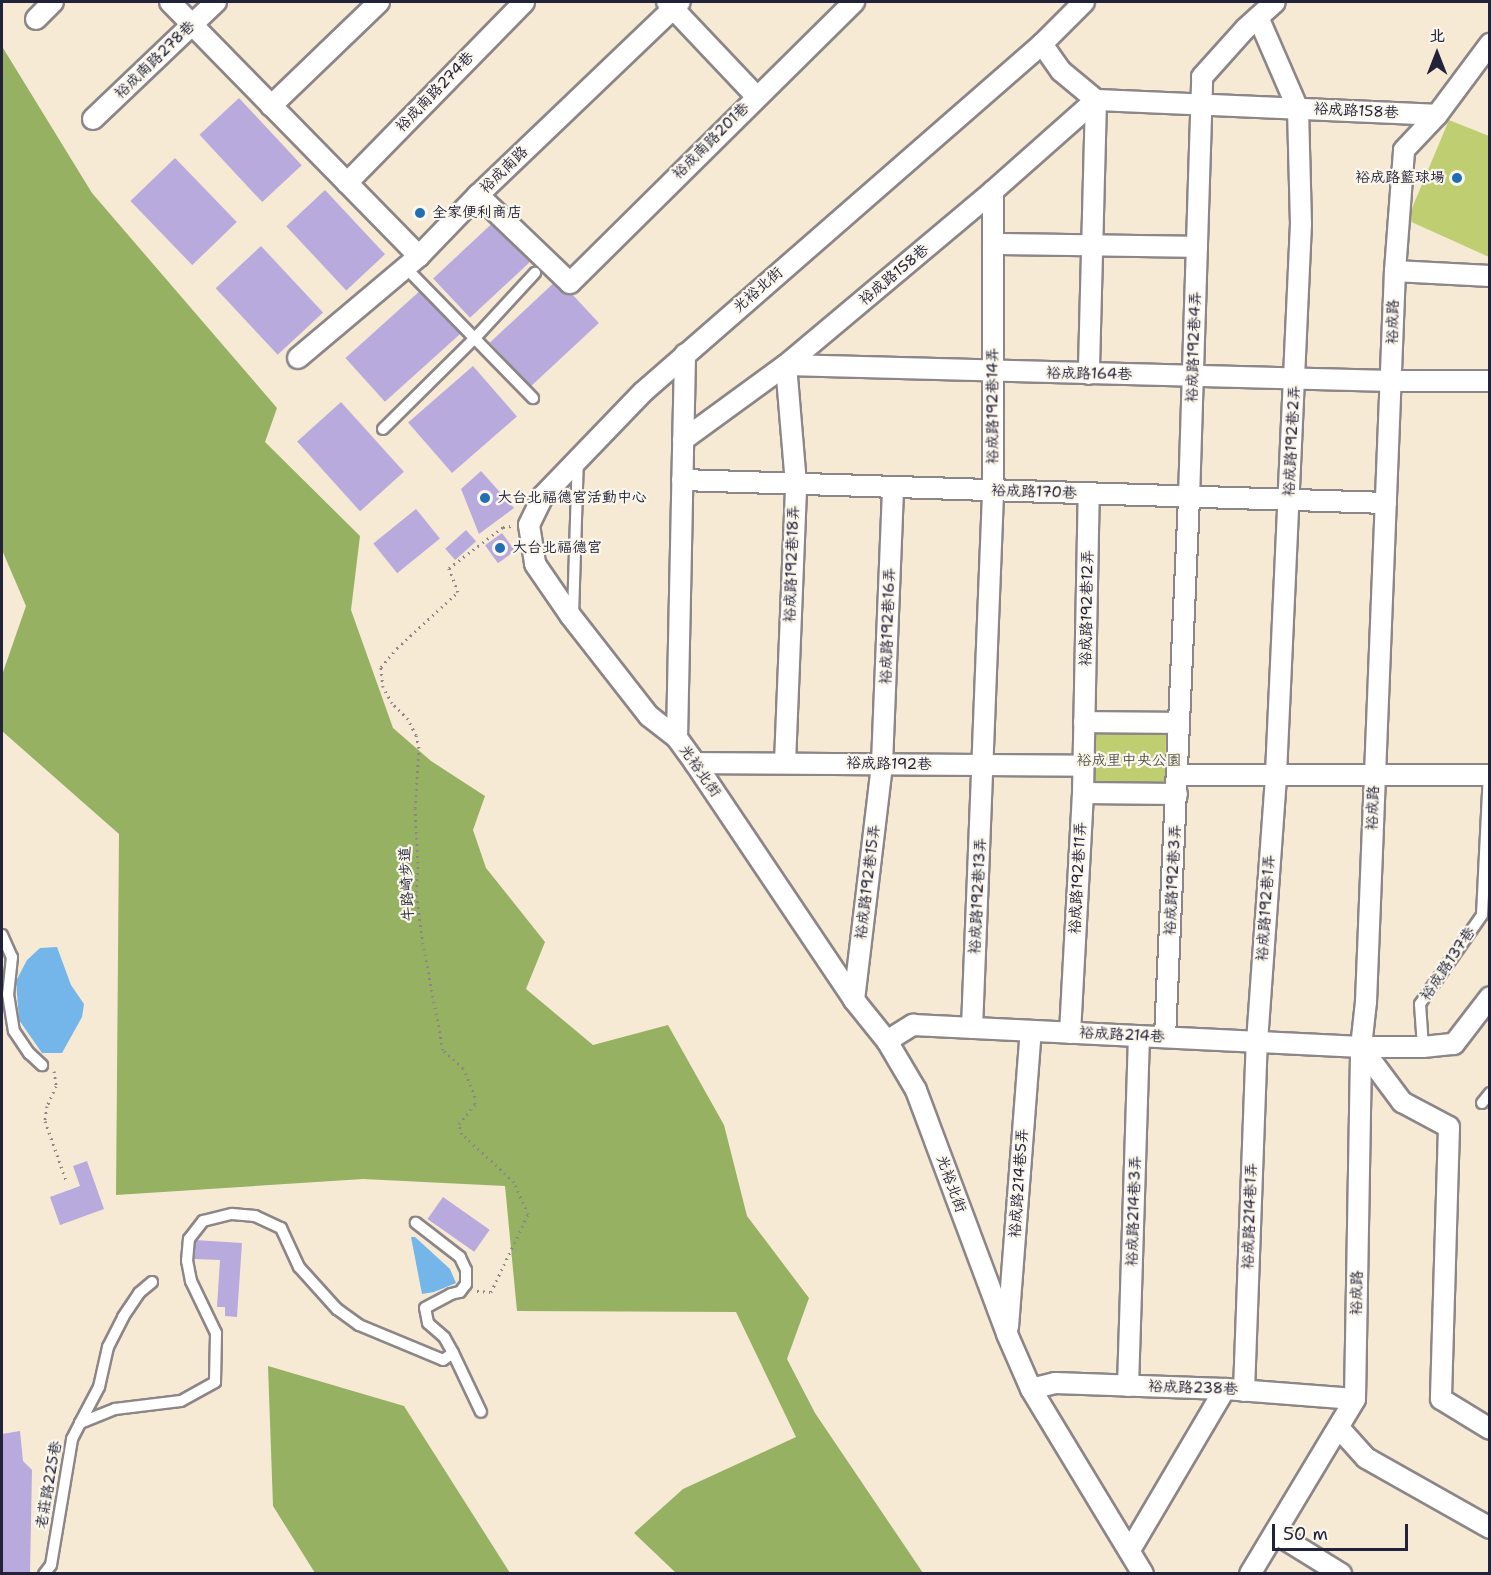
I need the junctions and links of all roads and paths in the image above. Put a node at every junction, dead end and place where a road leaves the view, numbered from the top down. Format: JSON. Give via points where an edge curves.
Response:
{"nodes":[{"id":1,"x":53,"y":2,"type":"edge"},
{"id":2,"x":170,"y":2,"type":"edge"},
{"id":3,"x":216,"y":2,"type":"edge"},
{"id":4,"x":379,"y":2,"type":"edge"},
{"id":5,"x":524,"y":2,"type":"edge"},
{"id":6,"x":854,"y":2,"type":"edge"},
{"id":7,"x":1084,"y":2,"type":"edge"},
{"id":8,"x":1275,"y":2,"type":"edge"},
{"id":9,"x":673,"y":4,"type":"edge"},
{"id":10,"x":1258,"y":16,"type":"junction"},
{"id":11,"x":36,"y":19,"type":"dead end"},
{"id":12,"x":192,"y":24,"type":"junction"},
{"id":13,"x":1042,"y":44,"type":"junction"},
{"id":14,"x":1490,"y":44,"type":"edge"},
{"id":15,"x":756,"y":96,"type":"junction"},
{"id":16,"x":1096,"y":100,"type":"junction"},
{"id":17,"x":1203,"y":104,"type":"junction"},
{"id":18,"x":271,"y":106,"type":"junction"},
{"id":19,"x":1298,"y":109,"type":"junction"},
{"id":20,"x":1437,"y":115,"type":"junction"},
{"id":21,"x":93,"y":119,"type":"dead end"},
{"id":22,"x":347,"y":183,"type":"junction"},
{"id":23,"x":993,"y":191,"type":"junction"},
{"id":24,"x":478,"y":195,"type":"junction"},
{"id":25,"x":993,"y":244,"type":"junction"},
{"id":26,"x":1092,"y":245,"type":"junction"},
{"id":27,"x":1197,"y":247,"type":"junction"},
{"id":28,"x":412,"y":262,"type":"junction"},
{"id":29,"x":1395,"y":271,"type":"junction"},
{"id":30,"x":535,"y":273,"type":"dead end"},
{"id":31,"x":1490,"y":276,"type":"edge"},
{"id":32,"x":474,"y":339,"type":"junction"},
{"id":33,"x":685,"y":354,"type":"junction"},
{"id":34,"x":298,"y":358,"type":"dead end"},
{"id":35,"x":786,"y":365,"type":"junction"},
{"id":36,"x":994,"y":371,"type":"junction"},
{"id":37,"x":1089,"y":374,"type":"junction"},
{"id":38,"x":1192,"y":376,"type":"junction"},
{"id":39,"x":1295,"y":379,"type":"junction"},
{"id":40,"x":1392,"y":381,"type":"junction"},
{"id":41,"x":1490,"y":381,"type":"edge"},
{"id":42,"x":533,"y":398,"type":"dead end"},
{"id":43,"x":383,"y":429,"type":"dead end"},
{"id":44,"x":683,"y":440,"type":"junction"},
{"id":45,"x":578,"y":459,"type":"junction"},
{"id":46,"x":682,"y":480,"type":"junction"},
{"id":47,"x":796,"y":484,"type":"junction"},
{"id":48,"x":893,"y":487,"type":"junction"},
{"id":49,"x":993,"y":491,"type":"junction"},
{"id":50,"x":1089,"y":494,"type":"junction"},
{"id":51,"x":1189,"y":498,"type":"junction"},
{"id":52,"x":1289,"y":501,"type":"junction"},
{"id":53,"x":1386,"y":503,"type":"junction"},
{"id":54,"x":529,"y":525,"type":"junction"},
{"id":55,"x":573,"y":620,"type":"junction"},
{"id":56,"x":1084,"y":722,"type":"junction"},
{"id":57,"x":1178,"y":723,"type":"junction"},
{"id":58,"x":677,"y":738,"type":"junction"},
{"id":59,"x":695,"y":763,"type":"junction"},
{"id":60,"x":785,"y":763,"type":"junction"},
{"id":61,"x":882,"y":764,"type":"junction"},
{"id":62,"x":984,"y":765,"type":"junction"},
{"id":63,"x":1082,"y":766,"type":"junction"},
{"id":64,"x":1490,"y":766,"type":"edge"},
{"id":65,"x":1276,"y":774,"type":"junction"},
{"id":66,"x":1374,"y":776,"type":"junction"},
{"id":67,"x":1489,"y":776,"type":"edge"},
{"id":68,"x":1177,"y":785,"type":"junction"},
{"id":69,"x":1083,"y":793,"type":"junction"},
{"id":70,"x":2,"y":935,"type":"edge"},
{"id":71,"x":1490,"y":997,"type":"edge"},
{"id":72,"x":854,"y":1000,"type":"junction"},
{"id":73,"x":972,"y":1028,"type":"junction"},
{"id":74,"x":1031,"y":1031,"type":"junction"},
{"id":75,"x":1070,"y":1033,"type":"junction"},
{"id":76,"x":1139,"y":1036,"type":"junction"},
{"id":77,"x":1165,"y":1037,"type":"junction"},
{"id":78,"x":887,"y":1041,"type":"junction"},
{"id":79,"x":1257,"y":1042,"type":"junction"},
{"id":80,"x":1361,"y":1047,"type":"junction"},
{"id":81,"x":1423,"y":1047,"type":"junction"},
{"id":82,"x":42,"y":1065,"type":"joint"},
{"id":83,"x":1490,"y":1093,"type":"edge"},
{"id":84,"x":1482,"y":1102,"type":"dead end"},
{"id":85,"x":67,"y":1183,"type":"dead end"},
{"id":86,"x":416,"y":1223,"type":"dead end"},
{"id":87,"x":152,"y":1282,"type":"dead end"},
{"id":88,"x":464,"y":1287,"type":"junction"},
{"id":89,"x":1007,"y":1334,"type":"junction"},
{"id":90,"x":453,"y":1353,"type":"junction"},
{"id":91,"x":1128,"y":1386,"type":"junction"},
{"id":92,"x":1031,"y":1389,"type":"junction"},
{"id":93,"x":1234,"y":1390,"type":"junction"},
{"id":94,"x":1355,"y":1399,"type":"junction"},
{"id":95,"x":480,"y":1412,"type":"dead end"},
{"id":96,"x":81,"y":1423,"type":"junction"},
{"id":97,"x":1339,"y":1428,"type":"junction"},
{"id":98,"x":1490,"y":1429,"type":"edge"},
{"id":99,"x":1490,"y":1528,"type":"edge"},
{"id":100,"x":1275,"y":1533,"type":"junction"},
{"id":101,"x":1130,"y":1550,"type":"junction"},
{"id":102,"x":44,"y":1574,"type":"edge"},
{"id":103,"x":1143,"y":1574,"type":"edge"},
{"id":104,"x":1250,"y":1574,"type":"edge"},
{"id":105,"x":1341,"y":1574,"type":"edge"}],
"edges":[{"from":1,"to":11,"type":"street"},
{"from":2,"to":12,"type":"street"},
{"from":3,"to":12,"type":"street","name":"裕成南路278巷"},
{"from":4,"to":18,"type":"street"},
{"from":5,"to":22,"type":"street","name":"裕成南路274巷"},
{"from":6,"to":15,"type":"street","name":"裕成南路201巷"},
{"from":7,"to":13,"type":"street","name":"光裕北街"},
{"from":8,"to":10,"type":"street","name":"裕成路192巷4弄"},
{"from":9,"to":15,"type":"street"},
{"from":9,"to":24,"type":"street","name":"裕成南路"},
{"from":10,"to":17,"type":"street","name":"裕成路192巷4弄","via":[[1202,77]]},
{"from":10,"to":19,"type":"street"},
{"from":12,"to":18,"type":"street"},
{"from":12,"to":21,"type":"street","name":"裕成南路278巷"},
{"from":13,"to":16,"type":"street","via":[[1061,71]]},
{"from":13,"to":33,"type":"street","name":"光裕北街"},
{"from":14,"to":20,"type":"street","name":"裕成路"},
{"from":15,"to":24,"type":"street","name":"裕成南路201巷","via":[[570,283]]},
{"from":16,"to":17,"type":"street","name":"裕成路158巷"},
{"from":16,"to":23,"type":"street","name":"裕成路158巷"},
{"from":16,"to":26,"type":"street"},
{"from":17,"to":19,"type":"street","name":"裕成路158巷"},
{"from":17,"to":27,"type":"street","name":"裕成路192巷4弄"},
{"from":18,"to":22,"type":"street"},
{"from":19,"to":20,"type":"street","name":"裕成路158巷"},
{"from":19,"to":39,"type":"street","name":"裕成路192巷2弄","via":[[1301,224]]},
{"from":20,"to":29,"type":"street","name":"裕成路","via":[[1404,150]]},
{"from":22,"to":28,"type":"street"},
{"from":23,"to":25,"type":"street","name":"裕成路192巷14弄"},
{"from":23,"to":35,"type":"street","name":"裕成路158巷"},
{"from":24,"to":28,"type":"street","name":"裕成南路"},
{"from":25,"to":26,"type":"street"},
{"from":25,"to":36,"type":"street","name":"裕成路192巷14弄"},
{"from":26,"to":27,"type":"street"},
{"from":26,"to":37,"type":"street"},
{"from":27,"to":38,"type":"street","name":"裕成路192巷4弄"},
{"from":28,"to":32,"type":"lane"},
{"from":28,"to":34,"type":"street","name":"裕成南路"},
{"from":29,"to":31,"type":"street"},
{"from":29,"to":40,"type":"street","name":"裕成路"},
{"from":30,"to":32,"type":"lane"},
{"from":32,"to":42,"type":"lane"},
{"from":32,"to":43,"type":"lane"},
{"from":33,"to":44,"type":"street","name":"光裕北街"},
{"from":33,"to":45,"type":"street"},
{"from":35,"to":36,"type":"street","name":"裕成路164巷"},
{"from":35,"to":44,"type":"street","name":"裕成路158巷"},
{"from":35,"to":47,"type":"street","name":"裕成路192巷18弄"},
{"from":36,"to":37,"type":"street","name":"裕成路164巷"},
{"from":36,"to":49,"type":"street","name":"裕成路192巷14弄"},
{"from":37,"to":38,"type":"street","name":"裕成路164巷"},
{"from":38,"to":39,"type":"street","name":"裕成路164巷"},
{"from":38,"to":51,"type":"street","name":"裕成路192巷4弄"},
{"from":39,"to":40,"type":"street","name":"裕成路164巷"},
{"from":39,"to":52,"type":"street","name":"裕成路192巷2弄"},
{"from":40,"to":41,"type":"street","name":"裕成路164巷"},
{"from":40,"to":53,"type":"street","name":"裕成路"},
{"from":44,"to":46,"type":"street","name":"光裕北街"},
{"from":45,"to":54,"type":"street","via":[[543,496]]},
{"from":45,"to":55,"type":"lane"},
{"from":46,"to":47,"type":"street","name":"裕成路170巷"},
{"from":46,"to":58,"type":"street","name":"光裕北街"},
{"from":47,"to":48,"type":"street","name":"裕成路170巷"},
{"from":47,"to":60,"type":"street","name":"裕成路192巷18弄"},
{"from":48,"to":49,"type":"street","name":"裕成路170巷"},
{"from":48,"to":61,"type":"street","name":"裕成路192巷16弄"},
{"from":49,"to":50,"type":"street","name":"裕成路170巷"},
{"from":49,"to":62,"type":"street","name":"裕成路192巷14弄"},
{"from":50,"to":51,"type":"street","name":"裕成路170巷"},
{"from":50,"to":56,"type":"street","name":"裕成路192巷12弄"},
{"from":51,"to":52,"type":"street","name":"裕成路170巷"},
{"from":51,"to":57,"type":"street","name":"裕成路192巷4弄"},
{"from":52,"to":53,"type":"street","name":"裕成路170巷"},
{"from":52,"to":65,"type":"street","name":"裕成路192巷2弄"},
{"from":53,"to":66,"type":"street","name":"裕成路"},
{"from":54,"to":55,"type":"street","via":[[535,564]]},
{"from":54,"to":88,"type":"path","name":"牛路崎步道","via":[[503,527],[449,568],[458,592],[381,667],[383,687],[408,719],[419,748],[416,892],[423,944],[442,1050],[463,1068],[475,1097],[475,1104],[459,1124],[462,1134],[514,1182],[528,1214],[491,1292]]},
{"from":55,"to":58,"type":"street","via":[[648,716]]},
{"from":56,"to":57,"type":"street"},
{"from":56,"to":63,"type":"street","name":"裕成路192巷11弄"},
{"from":57,"to":68,"type":"street","name":"裕成路192巷3弄"},
{"from":58,"to":59,"type":"street","name":"光裕北街"},
{"from":59,"to":60,"type":"street","name":"裕成路192巷"},
{"from":59,"to":72,"type":"street","name":"光裕北街"},
{"from":60,"to":61,"type":"street","name":"裕成路192巷"},
{"from":61,"to":62,"type":"street","name":"裕成路192巷"},
{"from":61,"to":72,"type":"street","name":"裕成路192巷15弄"},
{"from":62,"to":63,"type":"street","name":"裕成路192巷"},
{"from":62,"to":73,"type":"street","name":"裕成路192巷13弄"},
{"from":63,"to":69,"type":"street","name":"裕成路192巷11弄"},
{"from":64,"to":67,"type":"lane","name":"裕成路137巷"},
{"from":65,"to":66,"type":"street"},
{"from":65,"to":68,"type":"street"},
{"from":65,"to":79,"type":"street","name":"裕成路192巷1弄"},
{"from":66,"to":67,"type":"street"},
{"from":66,"to":80,"type":"street","name":"裕成路"},
{"from":67,"to":81,"type":"lane","name":"裕成路137巷","via":[[1482,915],[1420,1004]]},
{"from":68,"to":69,"type":"street"},
{"from":68,"to":77,"type":"street","name":"裕成路192巷3弄"},
{"from":69,"to":75,"type":"street","name":"裕成路192巷11弄"},
{"from":70,"to":82,"type":"lane","via":[[12,957],[8,994],[14,1031]]},
{"from":71,"to":81,"type":"street","name":"裕成路214巷","via":[[1454,1044]]},
{"from":72,"to":78,"type":"street","name":"光裕北街"},
{"from":73,"to":74,"type":"street","name":"裕成路214巷"},
{"from":73,"to":78,"type":"street","name":"裕成路214巷","via":[[913,1025]]},
{"from":74,"to":75,"type":"street","name":"裕成路214巷"},
{"from":74,"to":89,"type":"street","name":"裕成路214巷5弄"},
{"from":75,"to":76,"type":"street","name":"裕成路214巷"},
{"from":76,"to":77,"type":"street","name":"裕成路214巷"},
{"from":76,"to":91,"type":"street","name":"裕成路214巷3弄"},
{"from":77,"to":79,"type":"street","name":"裕成路214巷"},
{"from":78,"to":89,"type":"street","name":"光裕北街","via":[[916,1090]]},
{"from":79,"to":80,"type":"street","name":"裕成路214巷"},
{"from":79,"to":93,"type":"street","name":"裕成路214巷1弄"},
{"from":80,"to":81,"type":"street","name":"裕成路214巷"},
{"from":80,"to":94,"type":"street","name":"裕成路"},
{"from":80,"to":98,"type":"street","via":[[1402,1102],[1449,1127],[1441,1399]]},
{"from":82,"to":85,"type":"path","via":[[55,1072],[56,1086],[45,1121]]},
{"from":83,"to":84,"type":"lane"},
{"from":86,"to":88,"type":"lane","via":[[460,1257],[466,1270]]},
{"from":87,"to":96,"type":"lane","name":"老莊路225巷","via":[[123,1317],[108,1347],[99,1387]]},
{"from":88,"to":90,"type":"lane","via":[[425,1308],[428,1323],[444,1337]]},
{"from":89,"to":92,"type":"street","name":"光裕北街"},
{"from":90,"to":95,"type":"lane"},
{"from":90,"to":96,"type":"lane","via":[[442,1360],[359,1325],[337,1309],[299,1267],[281,1228],[255,1216],[232,1214],[203,1221],[189,1239],[191,1281],[216,1333],[215,1382],[181,1401],[115,1409]]},
{"from":91,"to":92,"type":"street","name":"裕成路238巷","via":[[1055,1383]]},
{"from":91,"to":93,"type":"street","name":"裕成路238巷"},
{"from":92,"to":101,"type":"street","name":"光裕北街"},
{"from":93,"to":94,"type":"street","name":"裕成路238巷"},
{"from":93,"to":101,"type":"street"},
{"from":94,"to":97,"type":"street","name":"裕成路"},
{"from":96,"to":102,"type":"lane","name":"老莊路225巷","via":[[72,1439],[51,1565]]},
{"from":97,"to":99,"type":"street","via":[[1366,1458]]},
{"from":97,"to":100,"type":"street","name":"裕成路"},
{"from":100,"to":104,"type":"street","name":"裕成路"},
{"from":100,"to":105,"type":"street"},
{"from":101,"to":103,"type":"street","name":"光裕北街"}]}
